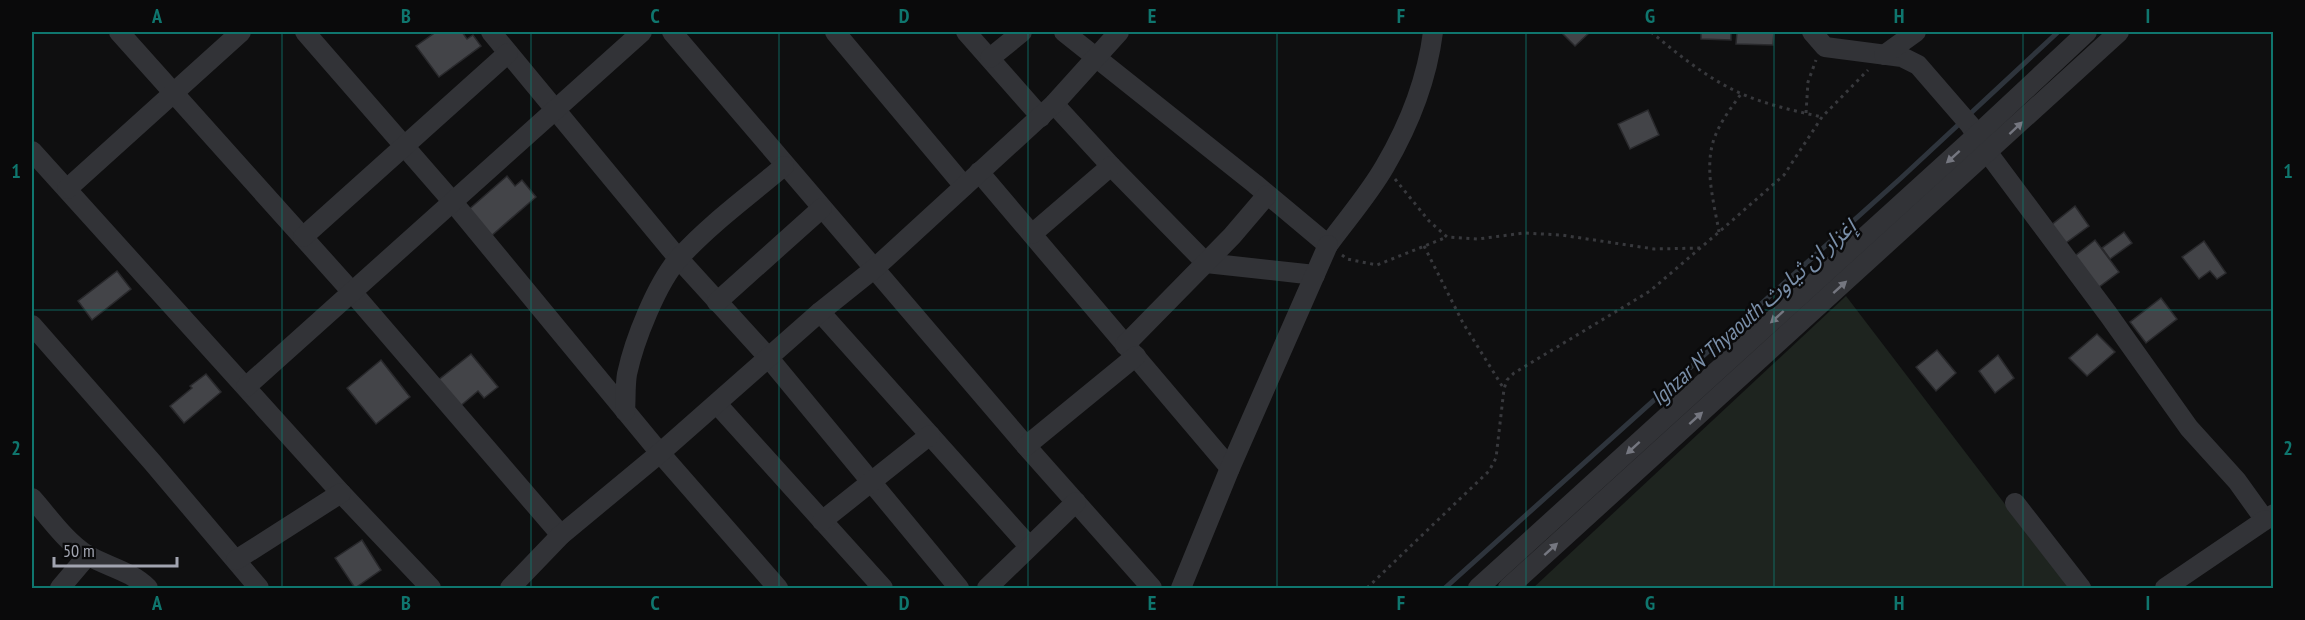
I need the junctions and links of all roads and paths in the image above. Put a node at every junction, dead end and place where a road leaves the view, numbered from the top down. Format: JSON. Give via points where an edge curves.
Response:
{"nodes":[{"id":1,"x":119,"y":32,"type":"edge"},
{"id":2,"x":241,"y":32,"type":"edge"},
{"id":3,"x":305,"y":32,"type":"edge"},
{"id":4,"x":490,"y":32,"type":"edge"},
{"id":5,"x":642,"y":32,"type":"edge"},
{"id":6,"x":672,"y":32,"type":"edge"},
{"id":7,"x":835,"y":32,"type":"edge"},
{"id":8,"x":966,"y":32,"type":"edge"},
{"id":9,"x":1022,"y":32,"type":"edge"},
{"id":10,"x":1064,"y":32,"type":"edge"},
{"id":11,"x":1119,"y":32,"type":"edge"},
{"id":12,"x":1433,"y":32,"type":"edge"},
{"id":13,"x":1651,"y":32,"type":"edge"},
{"id":14,"x":1812,"y":32,"type":"edge"},
{"id":15,"x":1916,"y":32,"type":"edge"},
{"id":16,"x":2087,"y":32,"type":"edge"},
{"id":17,"x":2119,"y":32,"type":"edge"},
{"id":18,"x":1825,"y":47,"type":"junction"},
{"id":19,"x":508,"y":52,"type":"junction"},
{"id":20,"x":1884,"y":55,"type":"junction"},
{"id":21,"x":1097,"y":57,"type":"junction"},
{"id":22,"x":990,"y":58,"type":"junction"},
{"id":23,"x":173,"y":93,"type":"junction"},
{"id":24,"x":1741,"y":94,"type":"junction"},
{"id":25,"x":556,"y":109,"type":"junction"},
{"id":26,"x":1048,"y":111,"type":"junction"},
{"id":27,"x":1806,"y":113,"type":"junction"},
{"id":28,"x":1822,"y":117,"type":"junction"},
{"id":29,"x":1974,"y":130,"type":"junction"},
{"id":30,"x":405,"y":147,"type":"junction"},
{"id":31,"x":1988,"y":153,"type":"junction"},
{"id":32,"x":33,"y":154,"type":"edge"},
{"id":33,"x":784,"y":166,"type":"junction"},
{"id":34,"x":1110,"y":166,"type":"junction"},
{"id":35,"x":1385,"y":166,"type":"junction"},
{"id":36,"x":979,"y":172,"type":"junction"},
{"id":37,"x":964,"y":186,"type":"junction"},
{"id":38,"x":67,"y":189,"type":"junction"},
{"id":39,"x":1267,"y":195,"type":"junction"},
{"id":40,"x":452,"y":201,"type":"junction"},
{"id":41,"x":822,"y":208,"type":"junction"},
{"id":42,"x":1719,"y":232,"type":"junction"},
{"id":43,"x":1032,"y":234,"type":"junction"},
{"id":44,"x":303,"y":237,"type":"junction"},
{"id":45,"x":1447,"y":237,"type":"junction"},
{"id":46,"x":1328,"y":245,"type":"junction"},
{"id":47,"x":1425,"y":246,"type":"junction"},
{"id":48,"x":1700,"y":248,"type":"junction"},
{"id":49,"x":678,"y":258,"type":"junction"},
{"id":50,"x":1206,"y":263,"type":"junction"},
{"id":51,"x":875,"y":268,"type":"junction"},
{"id":52,"x":1315,"y":275,"type":"junction"},
{"id":53,"x":352,"y":292,"type":"junction"},
{"id":54,"x":717,"y":302,"type":"junction"},
{"id":55,"x":820,"y":312,"type":"junction"},
{"id":56,"x":32,"y":325,"type":"edge"},
{"id":57,"x":1131,"y":351,"type":"junction"},
{"id":58,"x":768,"y":357,"type":"junction"},
{"id":59,"x":246,"y":387,"type":"junction"},
{"id":60,"x":1504,"y":389,"type":"junction"},
{"id":61,"x":717,"y":404,"type":"junction"},
{"id":62,"x":625,"y":411,"type":"junction"},
{"id":63,"x":930,"y":435,"type":"junction"},
{"id":64,"x":1026,"y":446,"type":"junction"},
{"id":65,"x":660,"y":453,"type":"junction"},
{"id":66,"x":1230,"y":468,"type":"junction"},
{"id":67,"x":871,"y":482,"type":"junction"},
{"id":68,"x":341,"y":493,"type":"junction"},
{"id":69,"x":32,"y":498,"type":"edge"},
{"id":70,"x":1076,"y":502,"type":"junction"},
{"id":71,"x":2015,"y":503,"type":"dead end"},
{"id":72,"x":2269,"y":517,"type":"edge"},
{"id":73,"x":822,"y":521,"type":"junction"},
{"id":74,"x":561,"y":535,"type":"junction"},
{"id":75,"x":1029,"y":546,"type":"junction"},
{"id":76,"x":88,"y":555,"type":"junction"},
{"id":77,"x":237,"y":560,"type":"junction"},
{"id":78,"x":60,"y":588,"type":"edge"},
{"id":79,"x":148,"y":588,"type":"edge"},
{"id":80,"x":259,"y":588,"type":"edge"},
{"id":81,"x":431,"y":588,"type":"edge"},
{"id":82,"x":510,"y":588,"type":"edge"},
{"id":83,"x":778,"y":588,"type":"edge"},
{"id":84,"x":883,"y":588,"type":"edge"},
{"id":85,"x":959,"y":588,"type":"edge"},
{"id":86,"x":987,"y":588,"type":"edge"},
{"id":87,"x":1152,"y":588,"type":"edge"},
{"id":88,"x":1181,"y":588,"type":"edge"},
{"id":89,"x":1367,"y":588,"type":"edge"},
{"id":90,"x":1478,"y":588,"type":"edge"},
{"id":91,"x":1508,"y":588,"type":"edge"},
{"id":92,"x":2081,"y":588,"type":"edge"},
{"id":93,"x":2165,"y":588,"type":"edge"}],
"edges":[{"from":1,"to":23,"type":"street"},
{"from":2,"to":23,"type":"street"},
{"from":3,"to":30,"type":"street"},
{"from":4,"to":19,"type":"street"},
{"from":5,"to":25,"type":"street"},
{"from":6,"to":33,"type":"street"},
{"from":7,"to":37,"type":"street"},
{"from":8,"to":22,"type":"street"},
{"from":9,"to":22,"type":"street"},
{"from":10,"to":21,"type":"street"},
{"from":11,"to":21,"type":"street"},
{"from":12,"to":35,"type":"street","via":[[1424,78]]},
{"from":13,"to":24,"type":"path","via":[[1685,61]]},
{"from":14,"to":18,"type":"street"},
{"from":15,"to":20,"type":"street"},
{"from":16,"to":29,"type":"street"},
{"from":31,"to":17,"type":"street","one_way":true},
{"from":18,"to":20,"type":"street"},
{"from":18,"to":27,"type":"path","via":[[1813,64]]},
{"from":19,"to":25,"type":"street"},
{"from":19,"to":30,"type":"street"},
{"from":20,"to":28,"type":"path"},
{"from":20,"to":29,"type":"street","via":[[1902,57],[1918,65]]},
{"from":21,"to":26,"type":"street"},
{"from":21,"to":39,"type":"street"},
{"from":22,"to":26,"type":"street"},
{"from":23,"to":38,"type":"street"},
{"from":23,"to":44,"type":"street"},
{"from":24,"to":27,"type":"path"},
{"from":24,"to":42,"type":"path","via":[[1714,140],[1710,177]]},
{"from":25,"to":40,"type":"street"},
{"from":25,"to":49,"type":"street"},
{"from":26,"to":34,"type":"street"},
{"from":26,"to":36,"type":"street"},
{"from":27,"to":28,"type":"path"},
{"from":28,"to":42,"type":"path","via":[[1784,176]]},
{"from":29,"to":31,"type":"street"},
{"from":29,"to":90,"type":"street","one_way":true},
{"from":30,"to":40,"type":"street"},
{"from":30,"to":44,"type":"street"},
{"from":31,"to":72,"type":"street","via":[[2189,428]]},
{"from":91,"to":31,"type":"street","one_way":true},
{"from":32,"to":38,"type":"street"},
{"from":33,"to":41,"type":"street"},
{"from":33,"to":49,"type":"street"},
{"from":34,"to":43,"type":"street"},
{"from":34,"to":50,"type":"street"},
{"from":35,"to":45,"type":"path"},
{"from":35,"to":46,"type":"street"},
{"from":36,"to":37,"type":"street"},
{"from":36,"to":43,"type":"street"},
{"from":37,"to":51,"type":"street"},
{"from":38,"to":59,"type":"street"},
{"from":39,"to":46,"type":"street"},
{"from":39,"to":50,"type":"street"},
{"from":40,"to":53,"type":"street"},
{"from":40,"to":62,"type":"street"},
{"from":41,"to":51,"type":"street"},
{"from":41,"to":54,"type":"street"},
{"from":42,"to":48,"type":"path"},
{"from":43,"to":57,"type":"street"},
{"from":44,"to":53,"type":"street"},
{"from":45,"to":47,"type":"path"},
{"from":45,"to":48,"type":"path","via":[[1478,239],[1524,233],[1653,249]]},
{"from":46,"to":47,"type":"path","via":[[1347,259],[1377,265]]},
{"from":46,"to":52,"type":"street"},
{"from":47,"to":60,"type":"path","via":[[1463,323]]},
{"from":48,"to":60,"type":"path","via":[[1650,291],[1514,373]]},
{"from":49,"to":54,"type":"street"},
{"from":49,"to":62,"type":"street","via":[[634,348],[626,376]]},
{"from":50,"to":52,"type":"street"},
{"from":50,"to":57,"type":"street"},
{"from":51,"to":55,"type":"street"},
{"from":51,"to":64,"type":"street"},
{"from":52,"to":66,"type":"street"},
{"from":53,"to":59,"type":"street"},
{"from":53,"to":74,"type":"street"},
{"from":54,"to":58,"type":"street"},
{"from":55,"to":58,"type":"street"},
{"from":55,"to":63,"type":"street"},
{"from":56,"to":77,"type":"street"},
{"from":57,"to":64,"type":"street"},
{"from":57,"to":66,"type":"street"},
{"from":58,"to":61,"type":"street"},
{"from":58,"to":67,"type":"street"},
{"from":59,"to":68,"type":"street"},
{"from":60,"to":89,"type":"path","via":[[1496,458],[1489,471]]},
{"from":61,"to":65,"type":"street"},
{"from":61,"to":73,"type":"street"},
{"from":62,"to":65,"type":"street"},
{"from":63,"to":67,"type":"street"},
{"from":63,"to":75,"type":"street"},
{"from":64,"to":70,"type":"street"},
{"from":65,"to":74,"type":"street"},
{"from":65,"to":83,"type":"street"},
{"from":66,"to":88,"type":"street"},
{"from":67,"to":73,"type":"street"},
{"from":67,"to":85,"type":"street"},
{"from":68,"to":77,"type":"street"},
{"from":68,"to":81,"type":"street"},
{"from":69,"to":76,"type":"street"},
{"from":70,"to":75,"type":"street"},
{"from":70,"to":87,"type":"street"},
{"from":71,"to":92,"type":"street"},
{"from":72,"to":93,"type":"street"},
{"from":73,"to":84,"type":"street"},
{"from":74,"to":82,"type":"street"},
{"from":75,"to":86,"type":"street"},
{"from":76,"to":78,"type":"street"},
{"from":76,"to":79,"type":"street","via":[[135,576]]},
{"from":77,"to":80,"type":"street"}]}
